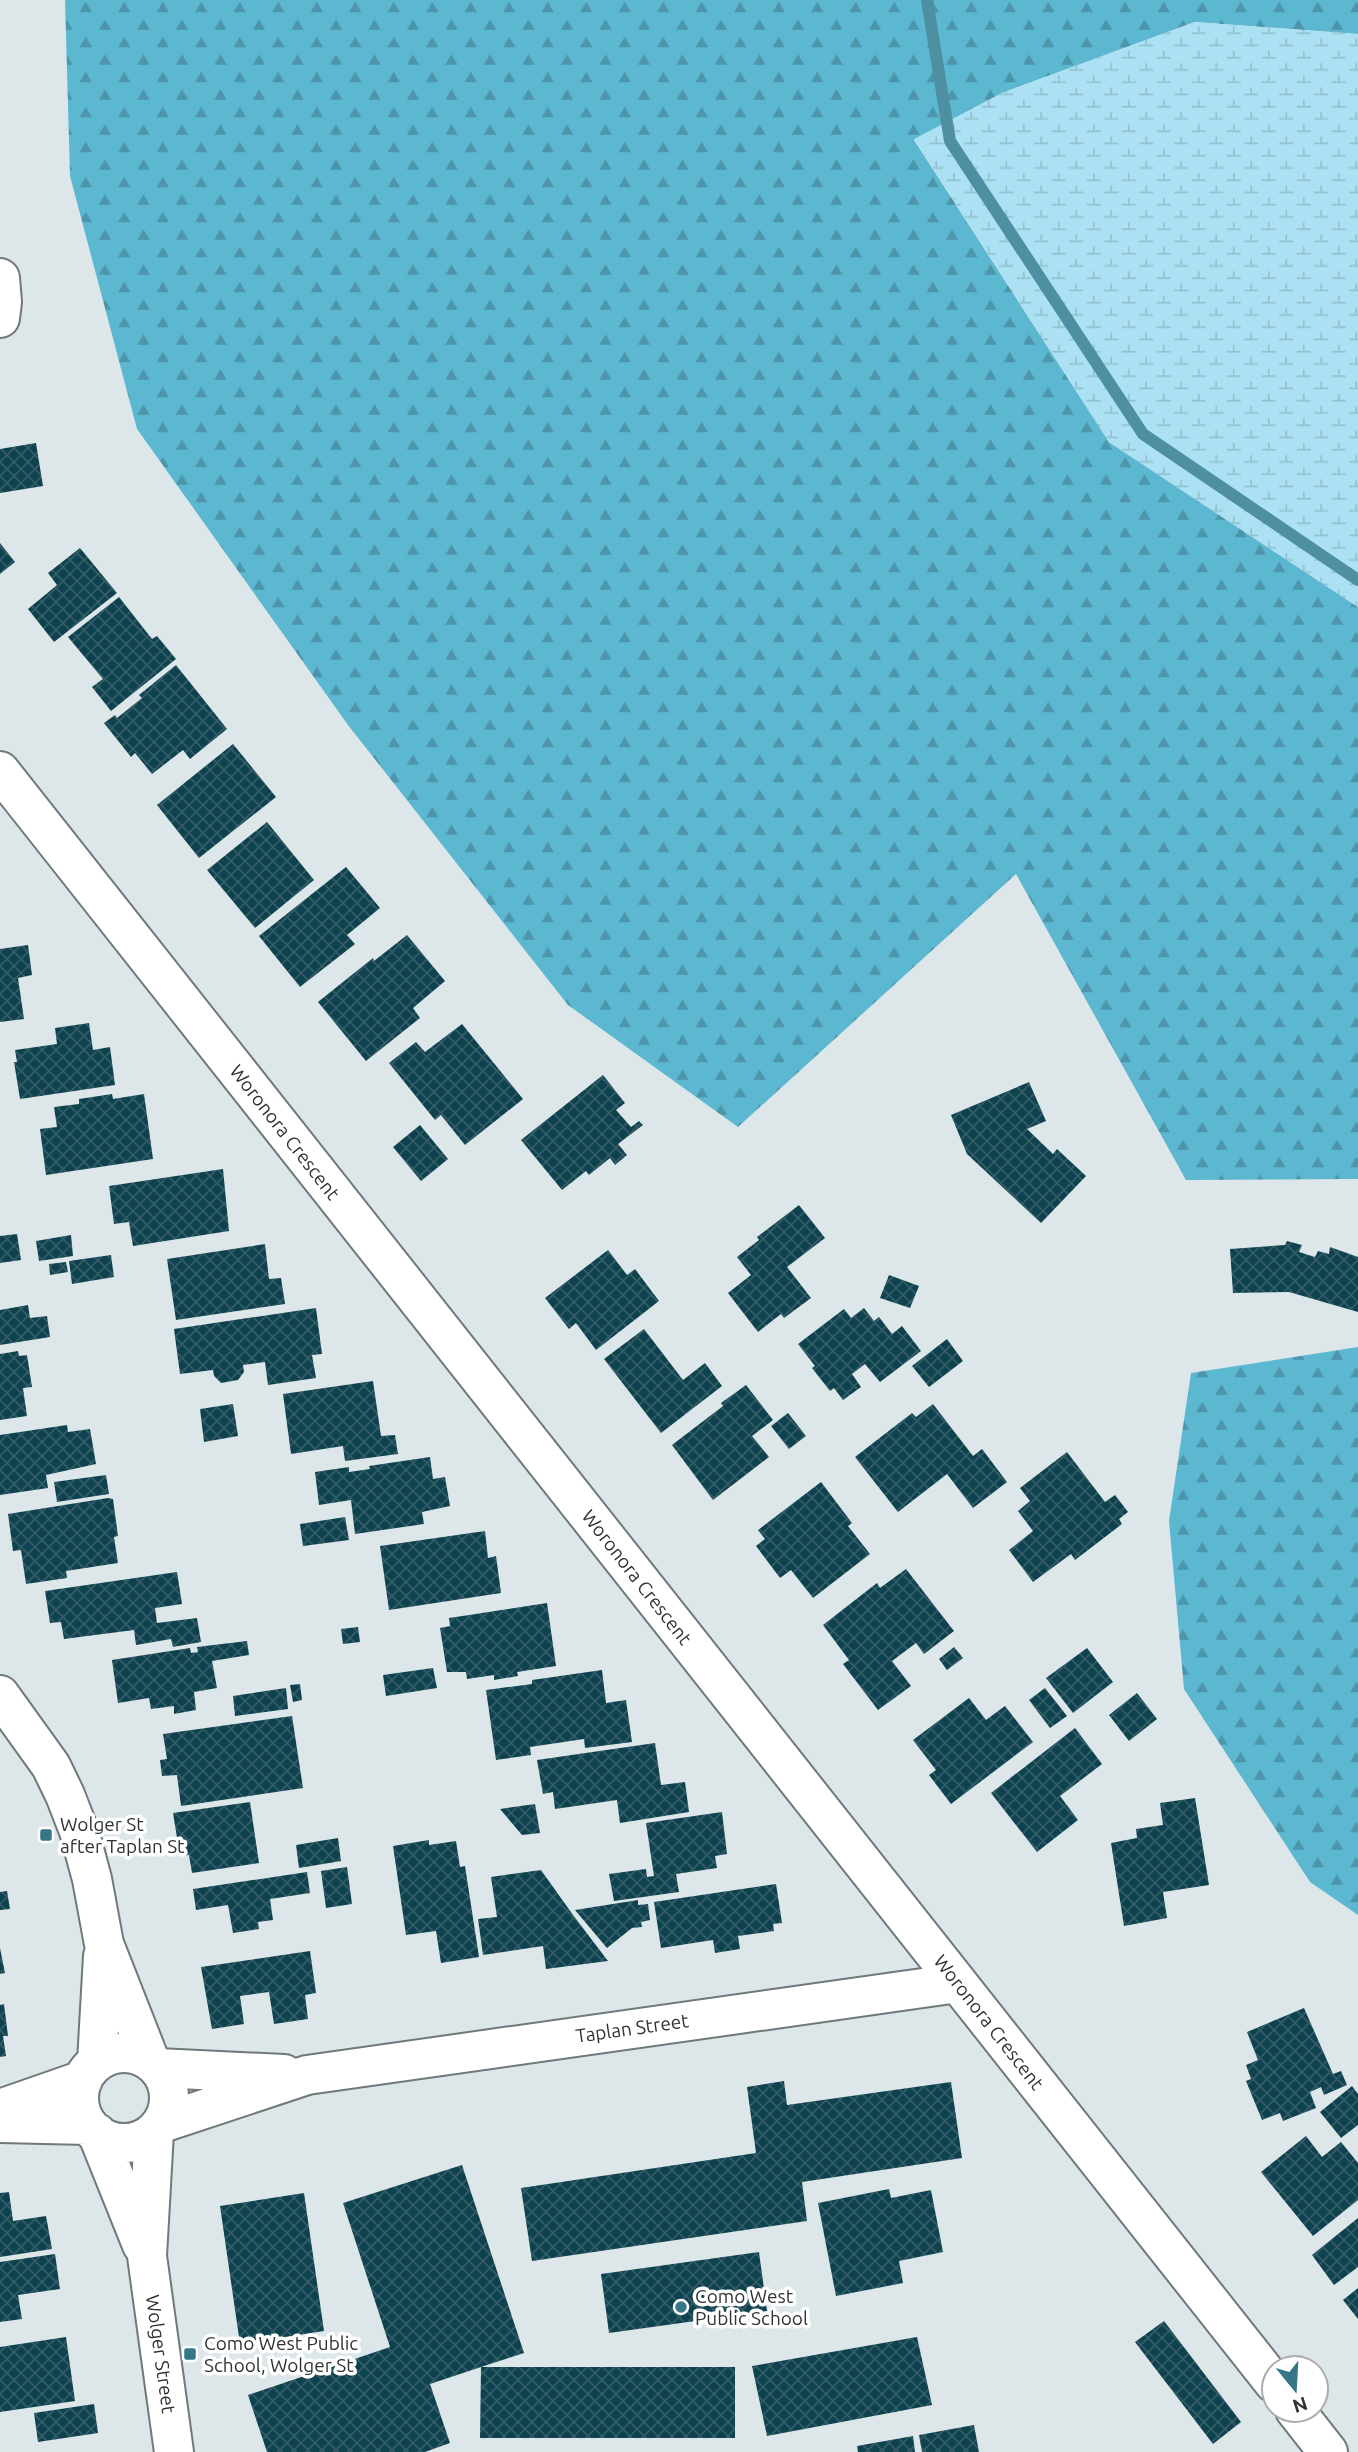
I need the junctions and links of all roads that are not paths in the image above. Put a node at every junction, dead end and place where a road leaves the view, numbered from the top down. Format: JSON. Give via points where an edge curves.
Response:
{"nodes":[{"id":1,"x":0,"y":278,"type":"edge"},
{"id":2,"x":0,"y":318,"type":"edge"},
{"id":3,"x":0,"y":771,"type":"edge"},
{"id":4,"x":0,"y":1695,"type":"edge"},
{"id":5,"x":104,"y":1944,"type":"junction"},
{"id":6,"x":958,"y":1983,"type":"junction"},
{"id":7,"x":154,"y":2064,"type":"junction"},
{"id":8,"x":90,"y":2071,"type":"junction"},
{"id":9,"x":307,"y":2075,"type":"junction"},
{"id":10,"x":0,"y":2109,"type":"edge"},
{"id":11,"x":0,"y":2123,"type":"edge"},
{"id":12,"x":158,"y":2128,"type":"junction"},
{"id":13,"x":92,"y":2129,"type":"junction"},
{"id":14,"x":147,"y":2256,"type":"junction"},
{"id":15,"x":1260,"y":2366,"type":"edge"},
{"id":16,"x":1306,"y":2424,"type":"edge"},
{"id":17,"x":174,"y":2452,"type":"edge"},
{"id":18,"x":1328,"y":2452,"type":"edge"}],
"edges":[{"from":1,"to":2,"type":"street"},
{"from":3,"to":6,"type":"street","name":"Woronora Crescent"},
{"from":4,"to":5,"type":"street","via":[[51,1766],[65,1795],[92,1879]]},
{"from":5,"to":7,"type":"street"},
{"from":5,"to":8,"type":"street"},
{"from":6,"to":9,"type":"street","name":"Taplan Street"},
{"from":6,"to":15,"type":"street","name":"Woronora Crescent"},
{"from":7,"to":8,"type":"street","via":[[117,2053]]},
{"from":7,"to":9,"type":"street","name":"Taplan Street"},
{"from":7,"to":12,"type":"street","via":[[169,2089]]},
{"from":8,"to":10,"type":"street"},
{"from":8,"to":13,"type":"street","via":[[79,2091],[79,2103]]},
{"from":9,"to":12,"type":"street","name":"Taplan Street"},
{"from":11,"to":13,"type":"street"},
{"from":12,"to":13,"type":"street","via":[[143,2139],[119,2143]]},
{"from":12,"to":14,"type":"street","name":"Wolger Street"},
{"from":13,"to":14,"type":"street","name":"Wolger Street"},
{"from":14,"to":17,"type":"street","name":"Wolger Street"},
{"from":16,"to":18,"type":"street"}]}
